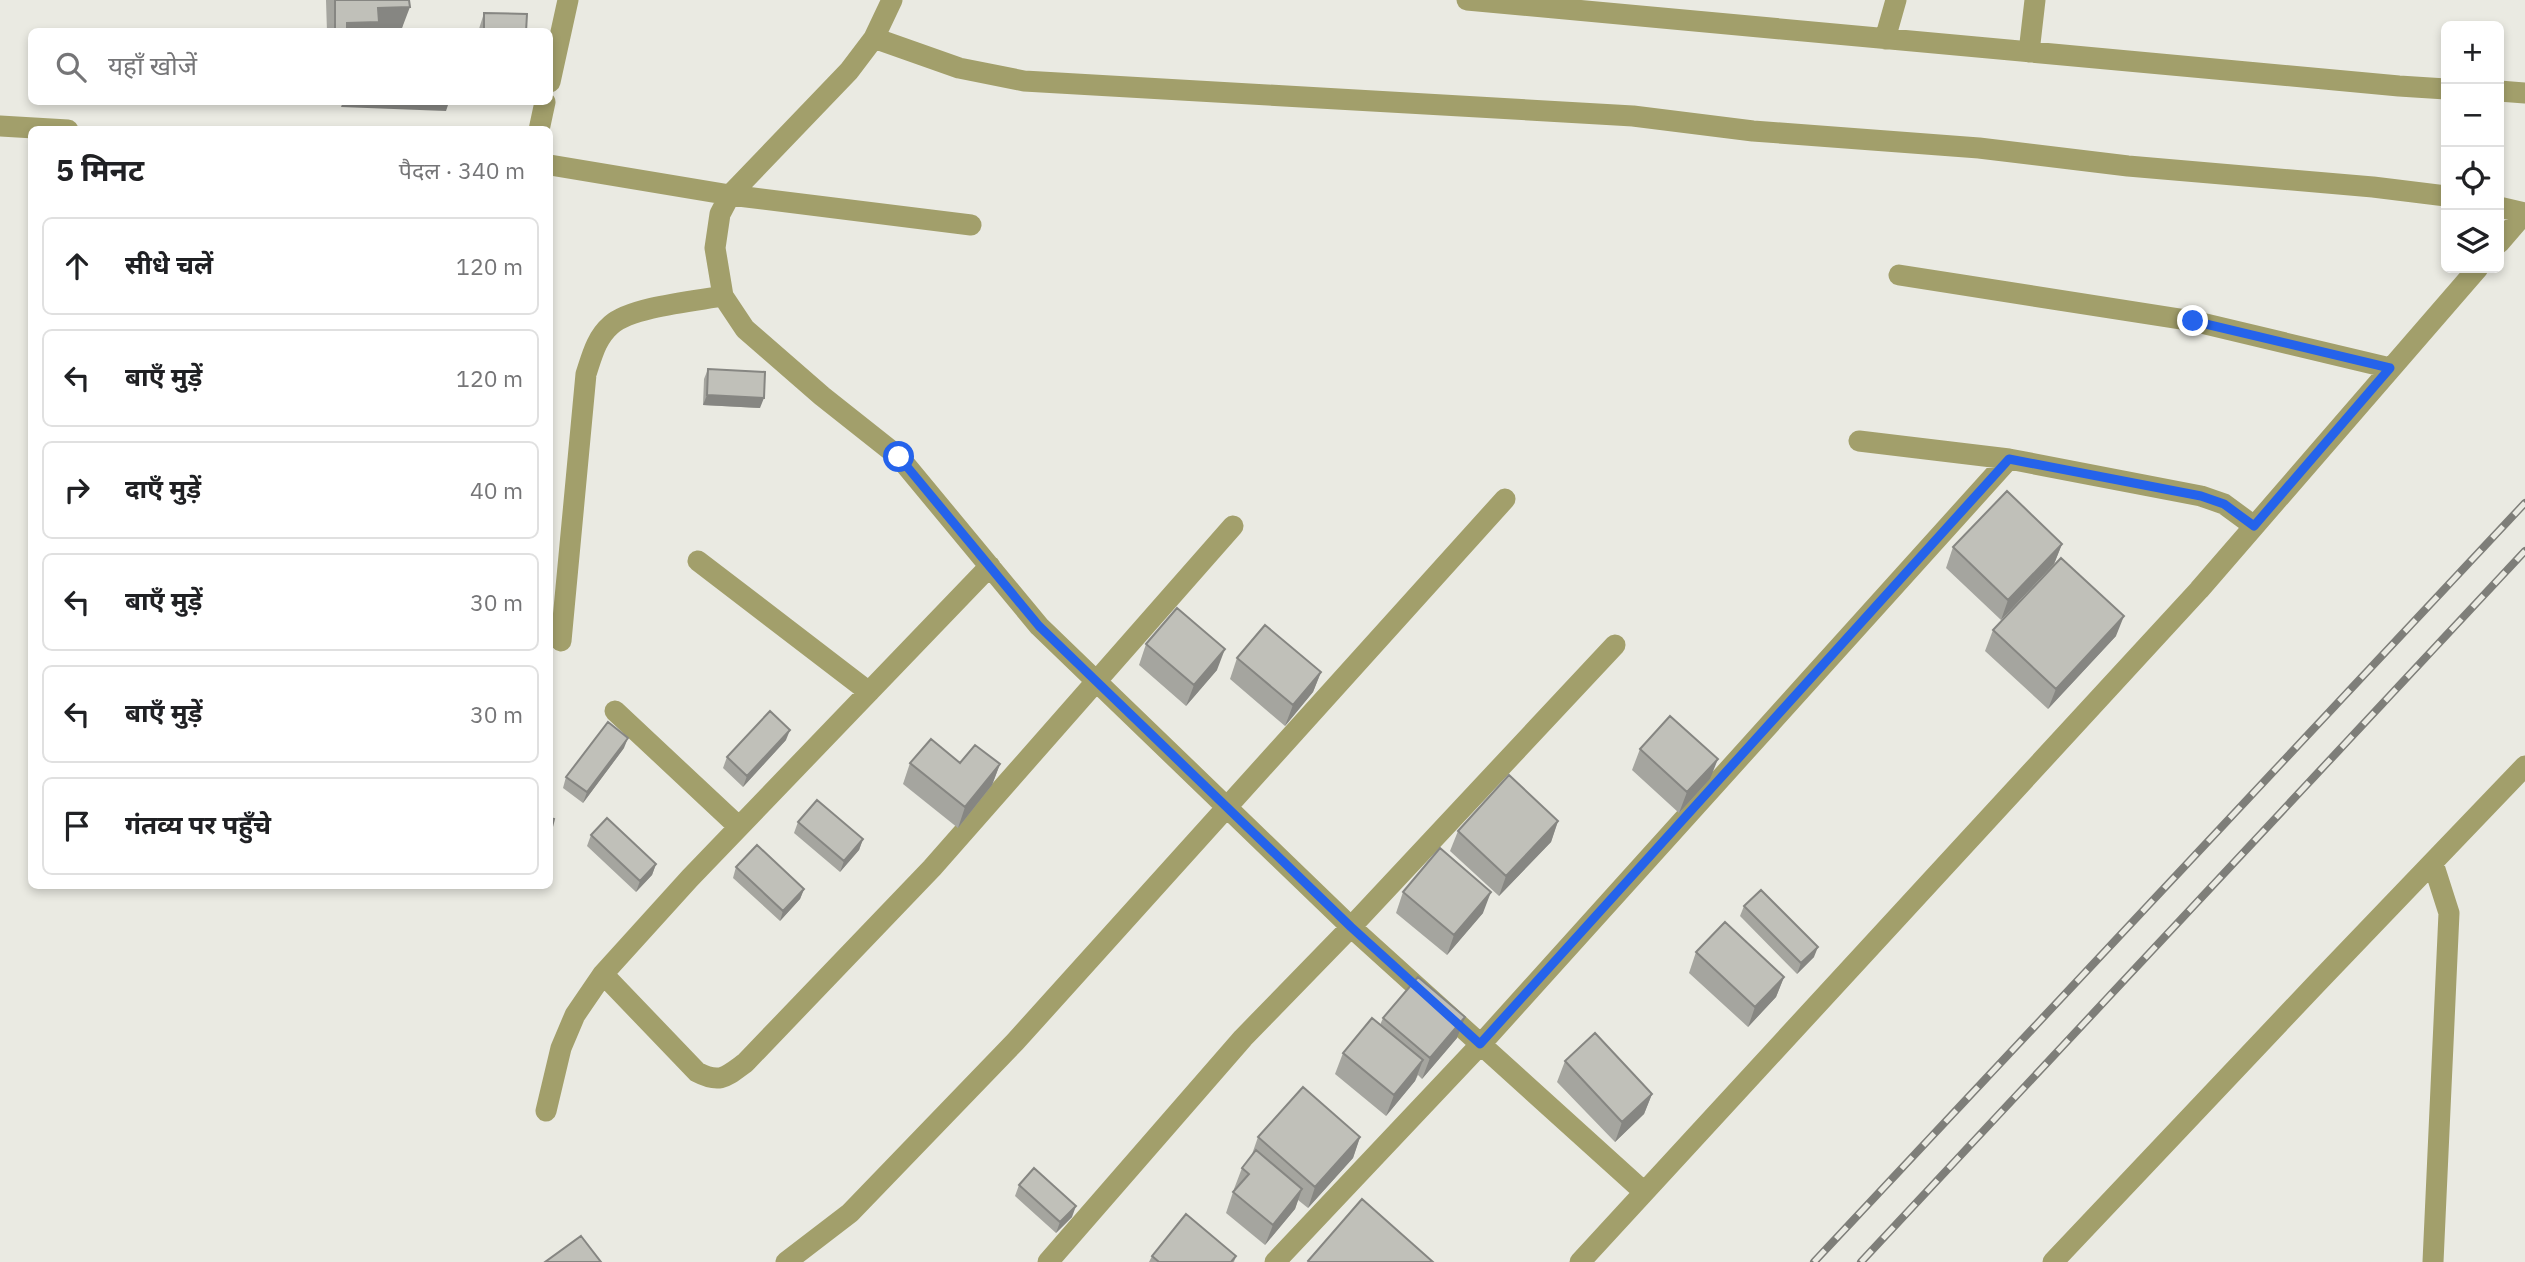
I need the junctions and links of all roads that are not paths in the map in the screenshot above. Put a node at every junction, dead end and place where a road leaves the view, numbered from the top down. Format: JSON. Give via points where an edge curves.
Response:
{"nodes":[{"id":1,"x":568,"y":0,"type":"edge"},
{"id":2,"x":892,"y":0,"type":"edge"},
{"id":3,"x":1467,"y":0,"type":"edge"},
{"id":4,"x":1896,"y":0,"type":"edge"},
{"id":5,"x":2035,"y":0,"type":"edge"},
{"id":6,"x":874,"y":38,"type":"junction"},
{"id":7,"x":1885,"y":39,"type":"junction"},
{"id":8,"x":2029,"y":52,"type":"junction"},
{"id":9,"x":553,"y":68,"type":"edge"},
{"id":10,"x":2441,"y":89,"type":"edge"},
{"id":11,"x":2504,"y":91,"type":"edge"},
{"id":12,"x":2525,"y":93,"type":"edge"},
{"id":13,"x":544,"y":105,"type":"edge"},
{"id":14,"x":0,"y":125,"type":"edge"},
{"id":15,"x":540,"y":126,"type":"edge"},
{"id":16,"x":28,"y":127,"type":"edge"},
{"id":17,"x":553,"y":166,"type":"edge"},
{"id":18,"x":730,"y":195,"type":"junction"},
{"id":19,"x":2441,"y":195,"type":"edge"},
{"id":20,"x":2504,"y":208,"type":"edge"},
{"id":21,"x":2525,"y":213,"type":"edge"},
{"id":22,"x":971,"y":225,"type":"dead end"},
{"id":23,"x":2504,"y":237,"type":"edge"},
{"id":24,"x":2474,"y":273,"type":"edge"},
{"id":25,"x":1899,"y":275,"type":"dead end"},
{"id":26,"x":723,"y":296,"type":"junction"},
{"id":27,"x":2390,"y":368,"type":"junction"},
{"id":28,"x":1859,"y":441,"type":"dead end"},
{"id":29,"x":2009,"y":459,"type":"junction"},
{"id":30,"x":1505,"y":499,"type":"dead end"},
{"id":31,"x":1233,"y":526,"type":"dead end"},
{"id":32,"x":2254,"y":526,"type":"junction"},
{"id":33,"x":698,"y":561,"type":"dead end"},
{"id":34,"x":990,"y":566,"type":"junction"},
{"id":35,"x":561,"y":641,"type":"dead end"},
{"id":36,"x":1615,"y":645,"type":"dead end"},
{"id":37,"x":1097,"y":682,"type":"junction"},
{"id":38,"x":869,"y":692,"type":"junction"},
{"id":39,"x":615,"y":711,"type":"dead end"},
{"id":40,"x":2525,"y":766,"type":"edge"},
{"id":41,"x":1227,"y":807,"type":"junction"},
{"id":42,"x":739,"y":827,"type":"junction"},
{"id":43,"x":2432,"y":863,"type":"junction"},
{"id":44,"x":1351,"y":927,"type":"junction"},
{"id":45,"x":603,"y":974,"type":"junction"},
{"id":46,"x":1480,"y":1044,"type":"junction"},
{"id":47,"x":546,"y":1111,"type":"dead end"},
{"id":48,"x":1644,"y":1192,"type":"junction"},
{"id":49,"x":786,"y":1262,"type":"edge"},
{"id":50,"x":1048,"y":1262,"type":"edge"},
{"id":51,"x":1275,"y":1262,"type":"edge"},
{"id":52,"x":1580,"y":1262,"type":"edge"},
{"id":53,"x":2053,"y":1262,"type":"edge"},
{"id":54,"x":2433,"y":1262,"type":"edge"}],
"edges":[{"from":1,"to":9,"type":"street"},
{"from":2,"to":6,"type":"street"},
{"from":3,"to":7,"type":"street"},
{"from":4,"to":7,"type":"street"},
{"from":5,"to":8,"type":"street"},
{"from":6,"to":18,"type":"street","via":[[849,71]]},
{"from":6,"to":19,"type":"street","via":[[959,68],[1024,81],[1633,116]]},
{"from":7,"to":8,"type":"street"},
{"from":8,"to":10,"type":"street"},
{"from":11,"to":12,"type":"street"},
{"from":13,"to":15,"type":"street"},
{"from":14,"to":16,"type":"street"},
{"from":17,"to":18,"type":"street"},
{"from":18,"to":22,"type":"street"},
{"from":18,"to":26,"type":"street","via":[[720,214],[715,248]]},
{"from":20,"to":21,"type":"street"},
{"from":21,"to":23,"type":"street"},
{"from":24,"to":27,"type":"street"},
{"from":25,"to":27,"type":"street","via":[[2193,321]]},
{"from":26,"to":34,"type":"street","via":[[745,329],[899,457]]},
{"from":26,"to":35,"type":"street","via":[[629,314],[611,325],[595,345],[586,374]]},
{"from":27,"to":32,"type":"street"},
{"from":28,"to":29,"type":"street"},
{"from":29,"to":32,"type":"street","via":[[2201,496],[2224,504]]},
{"from":29,"to":46,"type":"street"},
{"from":30,"to":41,"type":"street"},
{"from":31,"to":37,"type":"street"},
{"from":32,"to":48,"type":"street"},
{"from":33,"to":38,"type":"street"},
{"from":34,"to":37,"type":"street","via":[[1039,626]]},
{"from":34,"to":38,"type":"street"},
{"from":36,"to":44,"type":"street"},
{"from":37,"to":41,"type":"street"},
{"from":37,"to":45,"type":"street","via":[[932,868],[746,1063],[726,1077],[711,1080],[696,1072]]},
{"from":38,"to":42,"type":"street"},
{"from":39,"to":42,"type":"street"},
{"from":40,"to":43,"type":"street"},
{"from":41,"to":44,"type":"street"},
{"from":41,"to":49,"type":"street","via":[[1015,1042],[860,1203]]},
{"from":42,"to":45,"type":"street"},
{"from":43,"to":53,"type":"street"},
{"from":43,"to":54,"type":"street","via":[[2449,913]]},
{"from":44,"to":46,"type":"street"},
{"from":44,"to":50,"type":"street","via":[[1242,1038]]},
{"from":45,"to":47,"type":"street","via":[[575,1015],[561,1048]]},
{"from":46,"to":48,"type":"street"},
{"from":46,"to":51,"type":"street"},
{"from":48,"to":52,"type":"street"}]}
